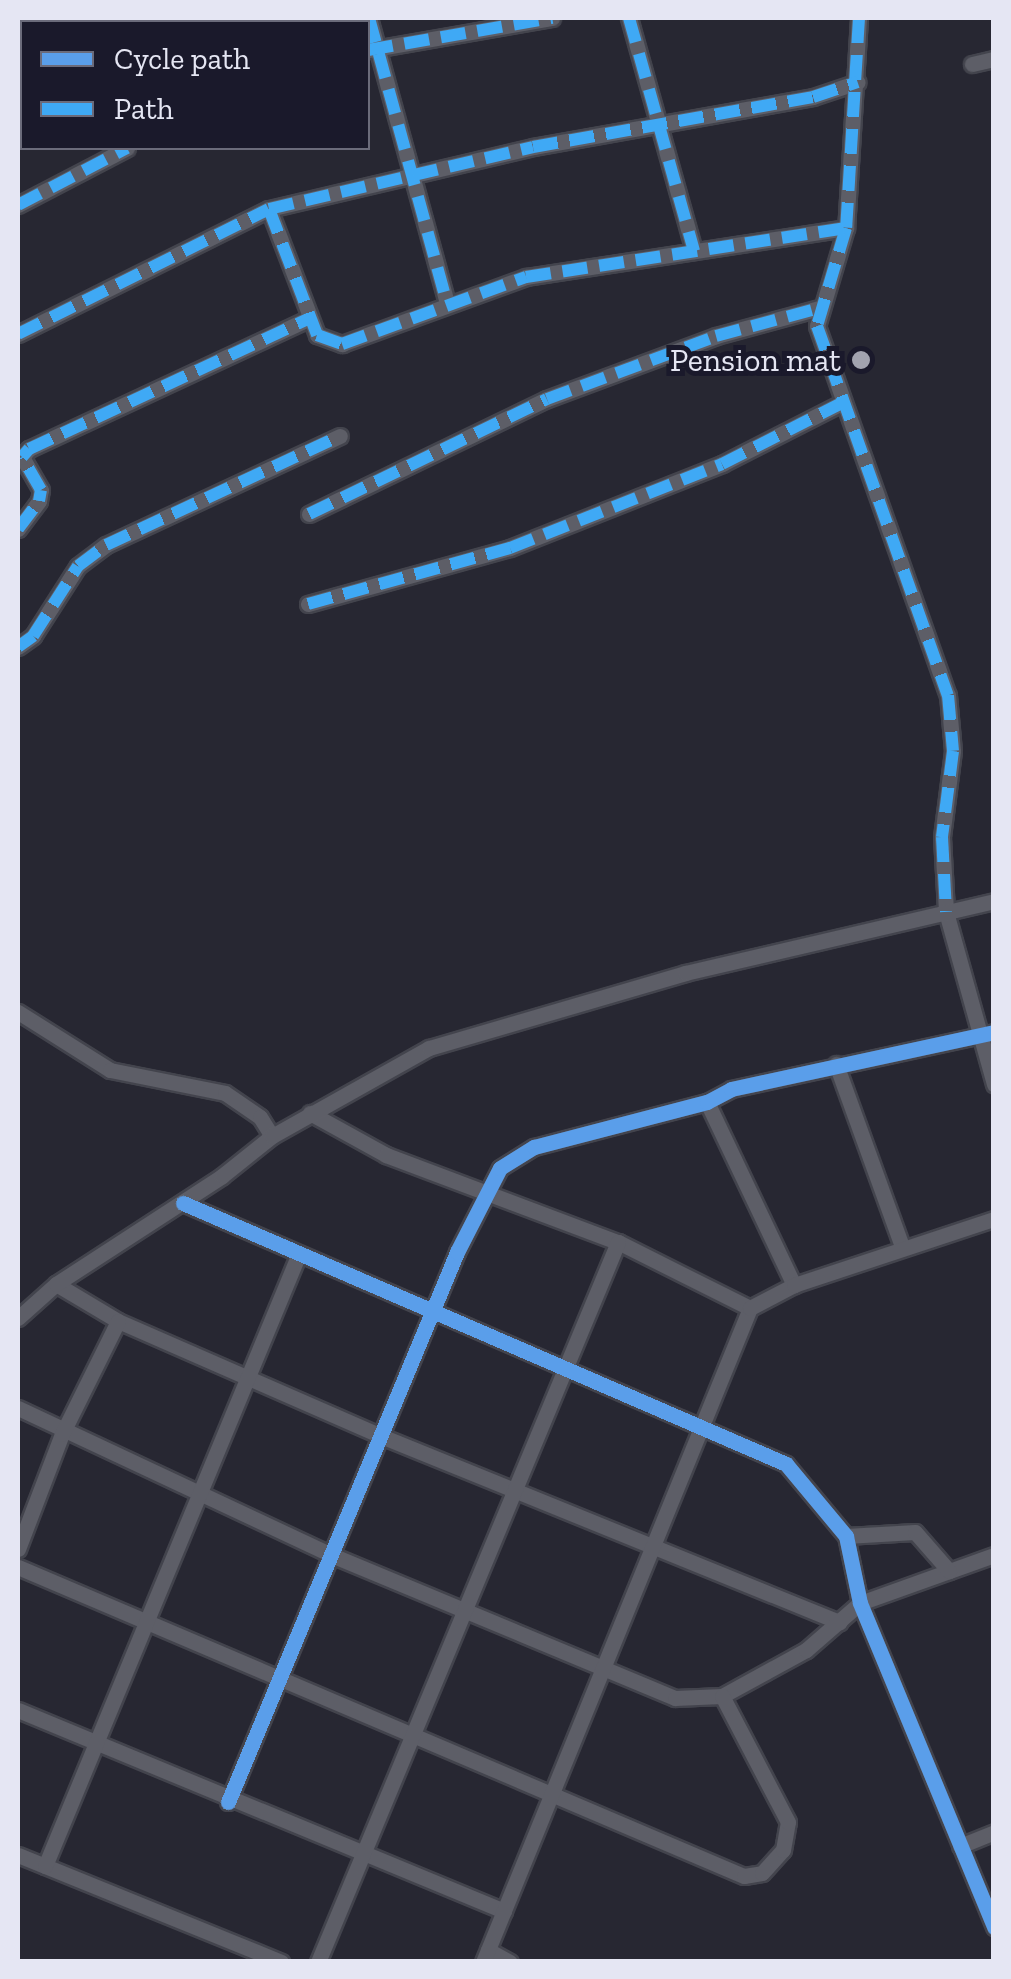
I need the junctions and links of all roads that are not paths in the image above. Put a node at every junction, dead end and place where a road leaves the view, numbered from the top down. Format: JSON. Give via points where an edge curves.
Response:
{"nodes":[{"id":1,"x":552,"y":18,"type":"edge"},
{"id":2,"x":629,"y":18,"type":"edge"},
{"id":3,"x":859,"y":18,"type":"edge"},
{"id":4,"x":495,"y":22,"type":"edge"},
{"id":5,"x":373,"y":48,"type":"edge"},
{"id":6,"x":994,"y":59,"type":"edge"},
{"id":7,"x":972,"y":64,"type":"dead end"},
{"id":8,"x":858,"y":82,"type":"junction"},
{"id":9,"x":660,"y":123,"type":"junction"},
{"id":10,"x":123,"y":150,"type":"edge"},
{"id":11,"x":409,"y":174,"type":"junction"},
{"id":12,"x":18,"y":204,"type":"edge"},
{"id":13,"x":269,"y":209,"type":"junction"},
{"id":14,"x":846,"y":228,"type":"junction"},
{"id":15,"x":694,"y":250,"type":"junction"},
{"id":16,"x":447,"y":303,"type":"junction"},
{"id":17,"x":819,"y":308,"type":"junction"},
{"id":18,"x":308,"y":319,"type":"junction"},
{"id":19,"x":18,"y":334,"type":"edge"},
{"id":20,"x":840,"y":404,"type":"junction"},
{"id":21,"x":340,"y":436,"type":"dead end"},
{"id":22,"x":309,"y":514,"type":"dead end"},
{"id":23,"x":18,"y":529,"type":"edge"},
{"id":24,"x":308,"y":604,"type":"dead end"},
{"id":25,"x":18,"y":647,"type":"edge"},
{"id":26,"x":994,"y":901,"type":"edge"},
{"id":27,"x":946,"y":912,"type":"junction"},
{"id":28,"x":18,"y":1012,"type":"edge"},
{"id":29,"x":985,"y":1034,"type":"edge"},
{"id":30,"x":836,"y":1064,"type":"junction"},
{"id":31,"x":994,"y":1084,"type":"edge"},
{"id":32,"x":708,"y":1102,"type":"junction"},
{"id":33,"x":310,"y":1113,"type":"junction"},
{"id":34,"x":272,"y":1136,"type":"junction"},
{"id":35,"x":490,"y":1188,"type":"junction"},
{"id":36,"x":183,"y":1203,"type":"junction"},
{"id":37,"x":994,"y":1219,"type":"edge"},
{"id":38,"x":618,"y":1242,"type":"junction"},
{"id":39,"x":902,"y":1246,"type":"junction"},
{"id":40,"x":298,"y":1256,"type":"junction"},
{"id":41,"x":56,"y":1284,"type":"junction"},
{"id":42,"x":794,"y":1285,"type":"junction"},
{"id":43,"x":433,"y":1308,"type":"junction"},
{"id":44,"x":750,"y":1308,"type":"junction"},
{"id":45,"x":18,"y":1318,"type":"edge"},
{"id":46,"x":118,"y":1321,"type":"junction"},
{"id":47,"x":568,"y":1368,"type":"junction"},
{"id":48,"x":248,"y":1379,"type":"junction"},
{"id":49,"x":18,"y":1408,"type":"edge"},
{"id":50,"x":700,"y":1422,"type":"junction"},
{"id":51,"x":62,"y":1434,"type":"junction"},
{"id":52,"x":381,"y":1436,"type":"junction"},
{"id":53,"x":197,"y":1491,"type":"junction"},
{"id":54,"x":512,"y":1492,"type":"junction"},
{"id":55,"x":846,"y":1536,"type":"junction"},
{"id":56,"x":655,"y":1547,"type":"junction"},
{"id":57,"x":18,"y":1549,"type":"edge"},
{"id":58,"x":328,"y":1554,"type":"junction"},
{"id":59,"x":994,"y":1554,"type":"edge"},
{"id":60,"x":18,"y":1567,"type":"edge"},
{"id":61,"x":949,"y":1571,"type":"junction"},
{"id":62,"x":860,"y":1603,"type":"junction"},
{"id":63,"x":462,"y":1606,"type":"junction"},
{"id":64,"x":840,"y":1622,"type":"junction"},
{"id":65,"x":147,"y":1623,"type":"junction"},
{"id":66,"x":602,"y":1668,"type":"junction"},
{"id":67,"x":282,"y":1684,"type":"junction"},
{"id":68,"x":722,"y":1696,"type":"junction"},
{"id":69,"x":18,"y":1710,"type":"edge"},
{"id":70,"x":414,"y":1736,"type":"junction"},
{"id":71,"x":95,"y":1743,"type":"junction"},
{"id":72,"x":552,"y":1789,"type":"junction"},
{"id":73,"x":228,"y":1802,"type":"junction"},
{"id":74,"x":994,"y":1832,"type":"edge"},
{"id":75,"x":960,"y":1846,"type":"junction"},
{"id":76,"x":18,"y":1854,"type":"edge"},
{"id":77,"x":361,"y":1854,"type":"junction"},
{"id":78,"x":45,"y":1866,"type":"junction"},
{"id":79,"x":504,"y":1911,"type":"junction"},
{"id":80,"x":994,"y":1928,"type":"edge"},
{"id":81,"x":486,"y":1956,"type":"edge"},
{"id":82,"x":280,"y":1962,"type":"edge"},
{"id":83,"x":318,"y":1962,"type":"edge"},
{"id":84,"x":510,"y":1962,"type":"edge"}],
"edges":[{"from":1,"to":4,"type":"street"},
{"from":2,"to":9,"type":"street"},
{"from":3,"to":8,"type":"street"},
{"from":4,"to":5,"type":"street"},
{"from":5,"to":11,"type":"street"},
{"from":6,"to":7,"type":"street"},
{"from":8,"to":9,"type":"street","via":[[813,97]]},
{"from":8,"to":14,"type":"street","via":[[846,150]]},
{"from":9,"to":11,"type":"street"},
{"from":9,"to":15,"type":"street"},
{"from":10,"to":12,"type":"street"},
{"from":11,"to":13,"type":"street"},
{"from":11,"to":16,"type":"street"},
{"from":13,"to":18,"type":"street"},
{"from":13,"to":19,"type":"street"},
{"from":14,"to":15,"type":"street"},
{"from":14,"to":17,"type":"street","via":[[838,269]]},
{"from":15,"to":16,"type":"street","via":[[526,277]]},
{"from":16,"to":18,"type":"street","via":[[342,344],[324,342]]},
{"from":17,"to":20,"type":"street","via":[[817,326]]},
{"from":17,"to":22,"type":"street","via":[[716,336],[547,399]]},
{"from":18,"to":23,"type":"street","via":[[29,449],[22,457],[41,490]]},
{"from":20,"to":24,"type":"street","via":[[722,464],[510,548]]},
{"from":20,"to":27,"type":"street","via":[[948,694],[953,751],[942,837]]},
{"from":21,"to":25,"type":"street","via":[[106,545],[78,566]]},
{"from":26,"to":27,"type":"street"},
{"from":27,"to":29,"type":"street"},
{"from":27,"to":33,"type":"street","via":[[516,1018],[430,1048]]},
{"from":28,"to":34,"type":"street","via":[[110,1070],[225,1093],[260,1117]]},
{"from":29,"to":30,"type":"street"},
{"from":29,"to":31,"type":"street"},
{"from":30,"to":32,"type":"street","via":[[731,1089]]},
{"from":30,"to":39,"type":"street"},
{"from":32,"to":35,"type":"street","via":[[534,1147],[500,1168]]},
{"from":32,"to":42,"type":"street"},
{"from":33,"to":34,"type":"street"},
{"from":33,"to":35,"type":"street","via":[[386,1154]]},
{"from":34,"to":36,"type":"street"},
{"from":35,"to":38,"type":"street"},
{"from":35,"to":43,"type":"street"},
{"from":36,"to":40,"type":"street"},
{"from":36,"to":41,"type":"street"},
{"from":37,"to":39,"type":"street"},
{"from":38,"to":44,"type":"street"},
{"from":38,"to":47,"type":"street"},
{"from":39,"to":42,"type":"street"},
{"from":40,"to":43,"type":"street"},
{"from":40,"to":48,"type":"street"},
{"from":41,"to":45,"type":"street"},
{"from":41,"to":46,"type":"street"},
{"from":42,"to":44,"type":"street"},
{"from":43,"to":47,"type":"street"},
{"from":43,"to":52,"type":"street"},
{"from":44,"to":50,"type":"street"},
{"from":46,"to":48,"type":"street"},
{"from":46,"to":51,"type":"street"},
{"from":47,"to":50,"type":"street"},
{"from":47,"to":54,"type":"street"},
{"from":48,"to":52,"type":"street"},
{"from":48,"to":53,"type":"street"},
{"from":49,"to":51,"type":"street"},
{"from":50,"to":55,"type":"street","via":[[786,1464]]},
{"from":50,"to":56,"type":"street"},
{"from":51,"to":53,"type":"street"},
{"from":51,"to":57,"type":"street"},
{"from":52,"to":54,"type":"street"},
{"from":52,"to":58,"type":"street"},
{"from":53,"to":58,"type":"street"},
{"from":53,"to":65,"type":"street"},
{"from":54,"to":56,"type":"street"},
{"from":54,"to":63,"type":"street"},
{"from":55,"to":61,"type":"street","via":[[914,1532]]},
{"from":55,"to":62,"type":"street"},
{"from":56,"to":64,"type":"street"},
{"from":56,"to":66,"type":"street"},
{"from":58,"to":63,"type":"street"},
{"from":58,"to":67,"type":"street"},
{"from":59,"to":61,"type":"street"},
{"from":60,"to":65,"type":"street"},
{"from":61,"to":62,"type":"street"},
{"from":62,"to":64,"type":"street"},
{"from":62,"to":75,"type":"street"},
{"from":63,"to":66,"type":"street"},
{"from":63,"to":70,"type":"street"},
{"from":64,"to":68,"type":"street","via":[[770,1673]]},
{"from":65,"to":67,"type":"street"},
{"from":65,"to":71,"type":"street"},
{"from":66,"to":68,"type":"street","via":[[675,1698]]},
{"from":66,"to":72,"type":"street"},
{"from":67,"to":70,"type":"street"},
{"from":67,"to":73,"type":"street"},
{"from":68,"to":72,"type":"street","via":[[788,1822],[783,1850],[762,1874],[744,1876]]},
{"from":69,"to":71,"type":"street"},
{"from":70,"to":72,"type":"street"},
{"from":70,"to":77,"type":"street"},
{"from":71,"to":73,"type":"street"},
{"from":71,"to":78,"type":"street"},
{"from":72,"to":79,"type":"street"},
{"from":73,"to":77,"type":"street"},
{"from":74,"to":75,"type":"street"},
{"from":75,"to":80,"type":"street"},
{"from":76,"to":78,"type":"street"},
{"from":77,"to":79,"type":"street"},
{"from":77,"to":83,"type":"street"},
{"from":78,"to":82,"type":"street"},
{"from":79,"to":81,"type":"street"},
{"from":81,"to":84,"type":"street"}]}
